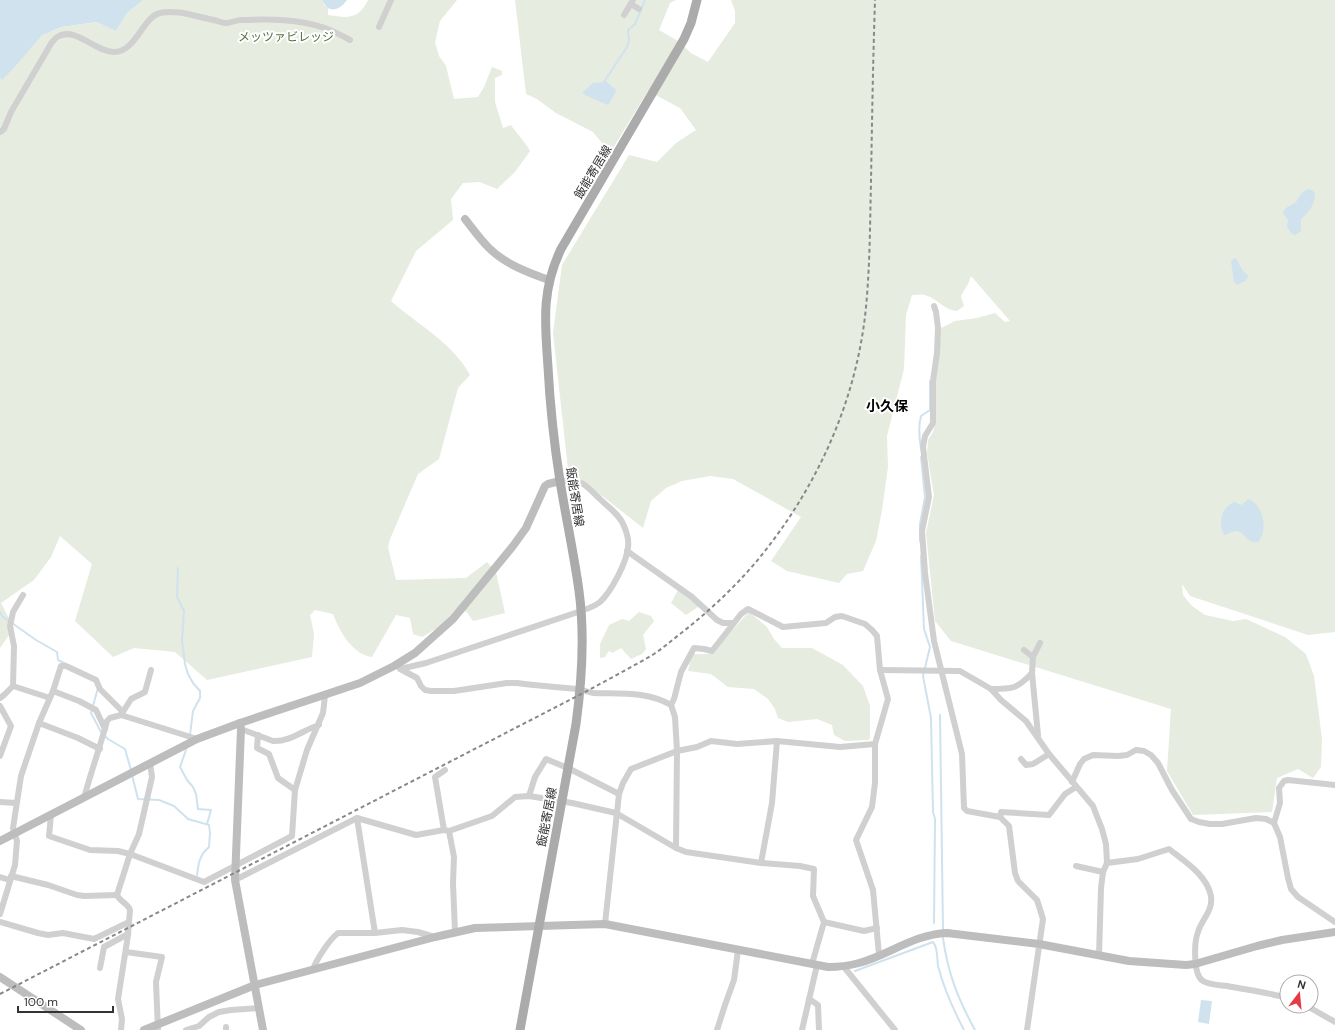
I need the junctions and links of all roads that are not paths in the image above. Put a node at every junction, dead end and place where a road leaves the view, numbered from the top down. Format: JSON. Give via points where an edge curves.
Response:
{"nodes":[{"id":1,"x":391,"y":0,"type":"edge"},
{"id":2,"x":696,"y":0,"type":"edge"},
{"id":3,"x":632,"y":2,"type":"edge"},
{"id":4,"x":639,"y":9,"type":"dead end"},
{"id":5,"x":624,"y":15,"type":"dead end"},
{"id":6,"x":379,"y":27,"type":"dead end"},
{"id":7,"x":350,"y":40,"type":"dead end"},
{"id":8,"x":0,"y":132,"type":"edge"},
{"id":9,"x":465,"y":219,"type":"dead end"},
{"id":10,"x":549,"y":280,"type":"junction"},
{"id":11,"x":934,"y":306,"type":"dead end"},
{"id":12,"x":560,"y":481,"type":"junction"},
{"id":13,"x":627,"y":551,"type":"junction"},
{"id":14,"x":23,"y":595,"type":"dead end"},
{"id":15,"x":580,"y":611,"type":"junction"},
{"id":16,"x":733,"y":623,"type":"junction"},
{"id":17,"x":1040,"y":642,"type":"dead end"},
{"id":18,"x":1024,"y":650,"type":"dead end"},
{"id":19,"x":1033,"y":657,"type":"junction"},
{"id":20,"x":394,"y":666,"type":"junction"},
{"id":21,"x":151,"y":670,"type":"dead end"},
{"id":22,"x":402,"y":670,"type":"junction"},
{"id":23,"x":880,"y":670,"type":"junction"},
{"id":24,"x":941,"y":671,"type":"junction"},
{"id":25,"x":1032,"y":673,"type":"junction"},
{"id":26,"x":13,"y":686,"type":"junction"},
{"id":27,"x":991,"y":689,"type":"junction"},
{"id":28,"x":53,"y":691,"type":"junction"},
{"id":29,"x":325,"y":696,"type":"junction"},
{"id":30,"x":0,"y":698,"type":"edge"},
{"id":31,"x":50,"y":698,"type":"junction"},
{"id":32,"x":671,"y":705,"type":"junction"},
{"id":33,"x":0,"y":706,"type":"edge"},
{"id":34,"x":122,"y":714,"type":"junction"},
{"id":35,"x":39,"y":723,"type":"junction"},
{"id":36,"x":319,"y":725,"type":"junction"},
{"id":37,"x":241,"y":726,"type":"junction"},
{"id":38,"x":105,"y":729,"type":"junction"},
{"id":39,"x":258,"y":735,"type":"junction"},
{"id":40,"x":1039,"y":737,"type":"junction"},
{"id":41,"x":197,"y":739,"type":"junction"},
{"id":42,"x":777,"y":741,"type":"junction"},
{"id":43,"x":876,"y":744,"type":"junction"},
{"id":44,"x":100,"y":749,"type":"junction"},
{"id":45,"x":677,"y":750,"type":"junction"},
{"id":46,"x":1049,"y":754,"type":"junction"},
{"id":47,"x":0,"y":756,"type":"edge"},
{"id":48,"x":1021,"y":759,"type":"dead end"},
{"id":49,"x":150,"y":763,"type":"junction"},
{"id":50,"x":445,"y":770,"type":"dead end"},
{"id":51,"x":1074,"y":785,"type":"junction"},
{"id":52,"x":1335,"y":785,"type":"edge"},
{"id":53,"x":295,"y":790,"type":"junction"},
{"id":54,"x":619,"y":794,"type":"junction"},
{"id":55,"x":529,"y":796,"type":"junction"},
{"id":56,"x":84,"y":798,"type":"junction"},
{"id":57,"x":0,"y":802,"type":"edge"},
{"id":58,"x":16,"y":803,"type":"junction"},
{"id":59,"x":616,"y":813,"type":"junction"},
{"id":60,"x":51,"y":815,"type":"junction"},
{"id":61,"x":1000,"y":817,"type":"junction"},
{"id":62,"x":357,"y":818,"type":"junction"},
{"id":63,"x":1274,"y":822,"type":"junction"},
{"id":64,"x":446,"y":830,"type":"junction"},
{"id":65,"x":15,"y":834,"type":"junction"},
{"id":66,"x":0,"y":841,"type":"edge"},
{"id":67,"x":676,"y":848,"type":"junction"},
{"id":68,"x":130,"y":854,"type":"junction"},
{"id":69,"x":761,"y":863,"type":"junction"},
{"id":70,"x":1107,"y":863,"type":"junction"},
{"id":71,"x":235,"y":866,"type":"junction"},
{"id":72,"x":1076,"y":866,"type":"dead end"},
{"id":73,"x":1103,"y":872,"type":"junction"},
{"id":74,"x":0,"y":877,"type":"edge"},
{"id":75,"x":11,"y":878,"type":"junction"},
{"id":76,"x":235,"y":880,"type":"junction"},
{"id":77,"x":117,"y":895,"type":"junction"},
{"id":78,"x":0,"y":914,"type":"edge"},
{"id":79,"x":0,"y":922,"type":"edge"},
{"id":80,"x":129,"y":922,"type":"junction"},
{"id":81,"x":824,"y":922,"type":"junction"},
{"id":82,"x":1335,"y":922,"type":"edge"},
{"id":83,"x":606,"y":924,"type":"junction"},
{"id":84,"x":539,"y":926,"type":"junction"},
{"id":85,"x":876,"y":928,"type":"junction"},
{"id":86,"x":455,"y":932,"type":"junction"},
{"id":87,"x":1335,"y":932,"type":"edge"},
{"id":88,"x":375,"y":933,"type":"junction"},
{"id":89,"x":128,"y":934,"type":"junction"},
{"id":90,"x":435,"y":937,"type":"junction"},
{"id":91,"x":1039,"y":944,"type":"junction"},
{"id":92,"x":738,"y":950,"type":"junction"},
{"id":93,"x":126,"y":952,"type":"junction"},
{"id":94,"x":879,"y":955,"type":"junction"},
{"id":95,"x":1099,"y":956,"type":"junction"},
{"id":96,"x":1195,"y":964,"type":"junction"},
{"id":97,"x":815,"y":965,"type":"junction"},
{"id":98,"x":844,"y":967,"type":"junction"},
{"id":99,"x":100,"y":968,"type":"dead end"},
{"id":100,"x":313,"y":969,"type":"junction"},
{"id":101,"x":0,"y":977,"type":"edge"},
{"id":102,"x":255,"y":985,"type":"junction"},
{"id":103,"x":1279,"y":995,"type":"edge"},
{"id":104,"x":809,"y":999,"type":"junction"},
{"id":105,"x":259,"y":1008,"type":"junction"},
{"id":106,"x":1319,"y":1011,"type":"edge"},
{"id":107,"x":1335,"y":1022,"type":"edge"},
{"id":108,"x":158,"y":1027,"type":"edge"},
{"id":109,"x":81,"y":1030,"type":"edge"},
{"id":110,"x":121,"y":1030,"type":"edge"},
{"id":111,"x":144,"y":1030,"type":"edge"},
{"id":112,"x":186,"y":1030,"type":"edge"},
{"id":113,"x":263,"y":1030,"type":"edge"},
{"id":114,"x":520,"y":1030,"type":"edge"},
{"id":115,"x":718,"y":1030,"type":"edge"},
{"id":116,"x":802,"y":1030,"type":"edge"},
{"id":117,"x":819,"y":1030,"type":"edge"},
{"id":118,"x":895,"y":1030,"type":"edge"},
{"id":119,"x":1026,"y":1030,"type":"edge"}],
"edges":[{"from":1,"to":6,"type":"street"},
{"from":2,"to":10,"type":"main road","name":"飯能寄居線","via":[[693,18],[684,39],[561,249]]},
{"from":3,"to":4,"type":"street"},
{"from":3,"to":5,"type":"street"},
{"from":7,"to":8,"type":"street","via":[[327,29],[303,22],[273,19],[226,23],[177,13],[159,14],[152,18],[129,47],[117,52],[102,50],[78,36],[66,34],[52,42]]},
{"from":9,"to":10,"type":"street","via":[[493,252],[532,274]]},
{"from":10,"to":12,"type":"main road","name":"飯能寄居線","via":[[545,313],[549,389]]},
{"from":11,"to":24,"type":"street","via":[[938,319],[937,353],[932,381],[933,423],[923,440],[922,448],[929,497],[922,531],[934,641]]},
{"from":12,"to":13,"type":"street","via":[[572,480],[583,483],[618,516],[627,535]]},
{"from":12,"to":15,"type":"main road","name":"飯能寄居線"},
{"from":12,"to":20,"type":"street","via":[[545,486],[526,528],[453,619],[415,653]]},
{"from":13,"to":15,"type":"street","via":[[624,563],[605,597],[599,603]]},
{"from":13,"to":16,"type":"street","via":[[692,597],[718,620]]},
{"from":14,"to":26,"type":"street","via":[[13,612],[10,626],[14,646]]},
{"from":15,"to":22,"type":"street"},
{"from":15,"to":84,"type":"main road","name":"飯能寄居線","via":[[581,681],[576,724]]},
{"from":16,"to":23,"type":"street","via":[[748,608],[783,627],[826,623],[842,616],[865,624],[877,636]]},
{"from":16,"to":32,"type":"street","via":[[712,651],[694,648],[681,672]]},
{"from":17,"to":19,"type":"street"},
{"from":18,"to":19,"type":"street"},
{"from":19,"to":25,"type":"street"},
{"from":20,"to":22,"type":"street"},
{"from":20,"to":29,"type":"street","via":[[360,683]]},
{"from":21,"to":34,"type":"street","via":[[144,692],[131,699]]},
{"from":22,"to":32,"type":"street","via":[[417,678],[421,686],[431,692],[517,683],[579,689],[591,693],[632,693],[664,700]]},
{"from":23,"to":24,"type":"street"},
{"from":23,"to":43,"type":"street","via":[[888,699]]},
{"from":24,"to":27,"type":"street","via":[[960,671]]},
{"from":24,"to":61,"type":"street","via":[[962,754],[964,808],[971,813]]},
{"from":25,"to":27,"type":"street","via":[[1013,688]]},
{"from":25,"to":40,"type":"street"},
{"from":26,"to":30,"type":"street"},
{"from":26,"to":31,"type":"street"},
{"from":27,"to":40,"type":"street","via":[[1026,721]]},
{"from":28,"to":31,"type":"street"},
{"from":28,"to":34,"type":"street","via":[[61,666],[66,666],[96,680],[100,689]]},
{"from":28,"to":38,"type":"street","via":[[96,710]]},
{"from":29,"to":36,"type":"street","via":[[324,713]]},
{"from":29,"to":37,"type":"street"},
{"from":31,"to":35,"type":"street"},
{"from":32,"to":45,"type":"street","via":[[675,717]]},
{"from":33,"to":47,"type":"street","via":[[11,726]]},
{"from":34,"to":38,"type":"street","via":[[107,720]]},
{"from":34,"to":41,"type":"street"},
{"from":35,"to":44,"type":"street"},
{"from":35,"to":58,"type":"street","via":[[21,776]]},
{"from":36,"to":39,"type":"street","via":[[289,739],[278,741]]},
{"from":36,"to":53,"type":"street","via":[[307,750]]},
{"from":37,"to":39,"type":"street"},
{"from":37,"to":41,"type":"street"},
{"from":37,"to":71,"type":"street"},
{"from":38,"to":44,"type":"street"},
{"from":39,"to":53,"type":"street","via":[[257,748],[269,754],[278,778]]},
{"from":40,"to":46,"type":"street"},
{"from":41,"to":49,"type":"street"},
{"from":42,"to":43,"type":"street","via":[[840,747]]},
{"from":42,"to":45,"type":"street","via":[[737,744],[711,742]]},
{"from":42,"to":69,"type":"street","via":[[772,803]]},
{"from":43,"to":85,"type":"street","via":[[872,806],[856,840],[873,890]]},
{"from":44,"to":56,"type":"street","via":[[91,769]]},
{"from":45,"to":54,"type":"street","via":[[631,769]]},
{"from":45,"to":67,"type":"street"},
{"from":46,"to":48,"type":"street","via":[[1033,764],[1026,765]]},
{"from":46,"to":51,"type":"street"},
{"from":49,"to":56,"type":"street"},
{"from":49,"to":68,"type":"street","via":[[152,777],[148,799],[139,834]]},
{"from":50,"to":64,"type":"street","via":[[435,777]]},
{"from":51,"to":61,"type":"street","via":[[1049,815],[1002,812]]},
{"from":51,"to":63,"type":"street","via":[[1080,764],[1093,755],[1118,756],[1136,750],[1144,751],[1151,754],[1158,763],[1190,819],[1210,824],[1256,818]]},
{"from":51,"to":70,"type":"street","via":[[1093,806],[1106,844]]},
{"from":52,"to":63,"type":"street","via":[[1284,781],[1280,788],[1280,803]]},
{"from":53,"to":71,"type":"street","via":[[292,836]]},
{"from":54,"to":55,"type":"street","via":[[546,759],[535,777]]},
{"from":54,"to":59,"type":"street"},
{"from":55,"to":59,"type":"street"},
{"from":55,"to":64,"type":"street","via":[[515,796],[492,816]]},
{"from":56,"to":60,"type":"street"},
{"from":57,"to":58,"type":"street"},
{"from":58,"to":65,"type":"street","via":[[13,828]]},
{"from":59,"to":67,"type":"street"},
{"from":59,"to":83,"type":"street"},
{"from":60,"to":65,"type":"street"},
{"from":60,"to":68,"type":"street","via":[[49,836],[90,850]]},
{"from":61,"to":91,"type":"street","via":[[1009,826],[1018,881],[1037,900],[1041,909],[1043,919]]},
{"from":62,"to":64,"type":"street","via":[[416,835]]},
{"from":62,"to":76,"type":"street"},
{"from":62,"to":88,"type":"street"},
{"from":63,"to":82,"type":"street","via":[[1291,889],[1298,897]]},
{"from":64,"to":86,"type":"street","via":[[454,857]]},
{"from":65,"to":66,"type":"street"},
{"from":65,"to":75,"type":"street","via":[[15,865]]},
{"from":67,"to":69,"type":"street","via":[[686,852]]},
{"from":68,"to":71,"type":"street","via":[[204,882]]},
{"from":68,"to":77,"type":"street"},
{"from":69,"to":81,"type":"street","via":[[814,869],[813,896]]},
{"from":70,"to":73,"type":"street"},
{"from":70,"to":96,"type":"street","via":[[1138,859],[1169,849],[1205,882],[1210,895],[1210,908],[1197,932]]},
{"from":71,"to":76,"type":"street"},
{"from":72,"to":73,"type":"street"},
{"from":73,"to":95,"type":"street"},
{"from":74,"to":75,"type":"street"},
{"from":75,"to":77,"type":"street","via":[[48,885],[76,895]]},
{"from":75,"to":78,"type":"street"},
{"from":76,"to":102,"type":"street"},
{"from":77,"to":80,"type":"street","via":[[129,907]]},
{"from":79,"to":80,"type":"street","via":[[48,935],[63,932],[94,939]]},
{"from":80,"to":89,"type":"street"},
{"from":81,"to":85,"type":"street","via":[[864,931]]},
{"from":81,"to":97,"type":"street"},
{"from":83,"to":84,"type":"street"},
{"from":83,"to":92,"type":"street"},
{"from":84,"to":86,"type":"street","via":[[475,928]]},
{"from":84,"to":114,"type":"main road","name":"飯能寄居線"},
{"from":85,"to":94,"type":"street"},
{"from":86,"to":90,"type":"street"},
{"from":87,"to":96,"type":"street","via":[[1282,940]]},
{"from":88,"to":90,"type":"street","via":[[402,930]]},
{"from":88,"to":100,"type":"street","via":[[338,933]]},
{"from":89,"to":93,"type":"street"},
{"from":89,"to":99,"type":"street","via":[[104,947]]},
{"from":90,"to":100,"type":"street"},
{"from":91,"to":94,"type":"street","via":[[947,933],[922,937]]},
{"from":91,"to":95,"type":"street"},
{"from":91,"to":119,"type":"street"},
{"from":92,"to":97,"type":"street"},
{"from":92,"to":115,"type":"street","via":[[734,980]]},
{"from":93,"to":108,"type":"street","via":[[162,957],[156,982]]},
{"from":93,"to":110,"type":"street","via":[[118,999],[122,1019]]},
{"from":94,"to":98,"type":"street"},
{"from":95,"to":96,"type":"street","via":[[1138,962]]},
{"from":96,"to":103,"type":"street","via":[[1200,978],[1204,981]]},
{"from":97,"to":98,"type":"street"},
{"from":97,"to":104,"type":"street"},
{"from":98,"to":118,"type":"street"},
{"from":100,"to":102,"type":"street"},
{"from":101,"to":109,"type":"street"},
{"from":102,"to":105,"type":"street"},
{"from":102,"to":108,"type":"street"},
{"from":104,"to":116,"type":"street"},
{"from":104,"to":117,"type":"street","via":[[818,1004]]},
{"from":105,"to":112,"type":"street","via":[[219,1012],[199,1026]]},
{"from":105,"to":113,"type":"street"},
{"from":106,"to":107,"type":"street"},
{"from":108,"to":111,"type":"street"}]}
